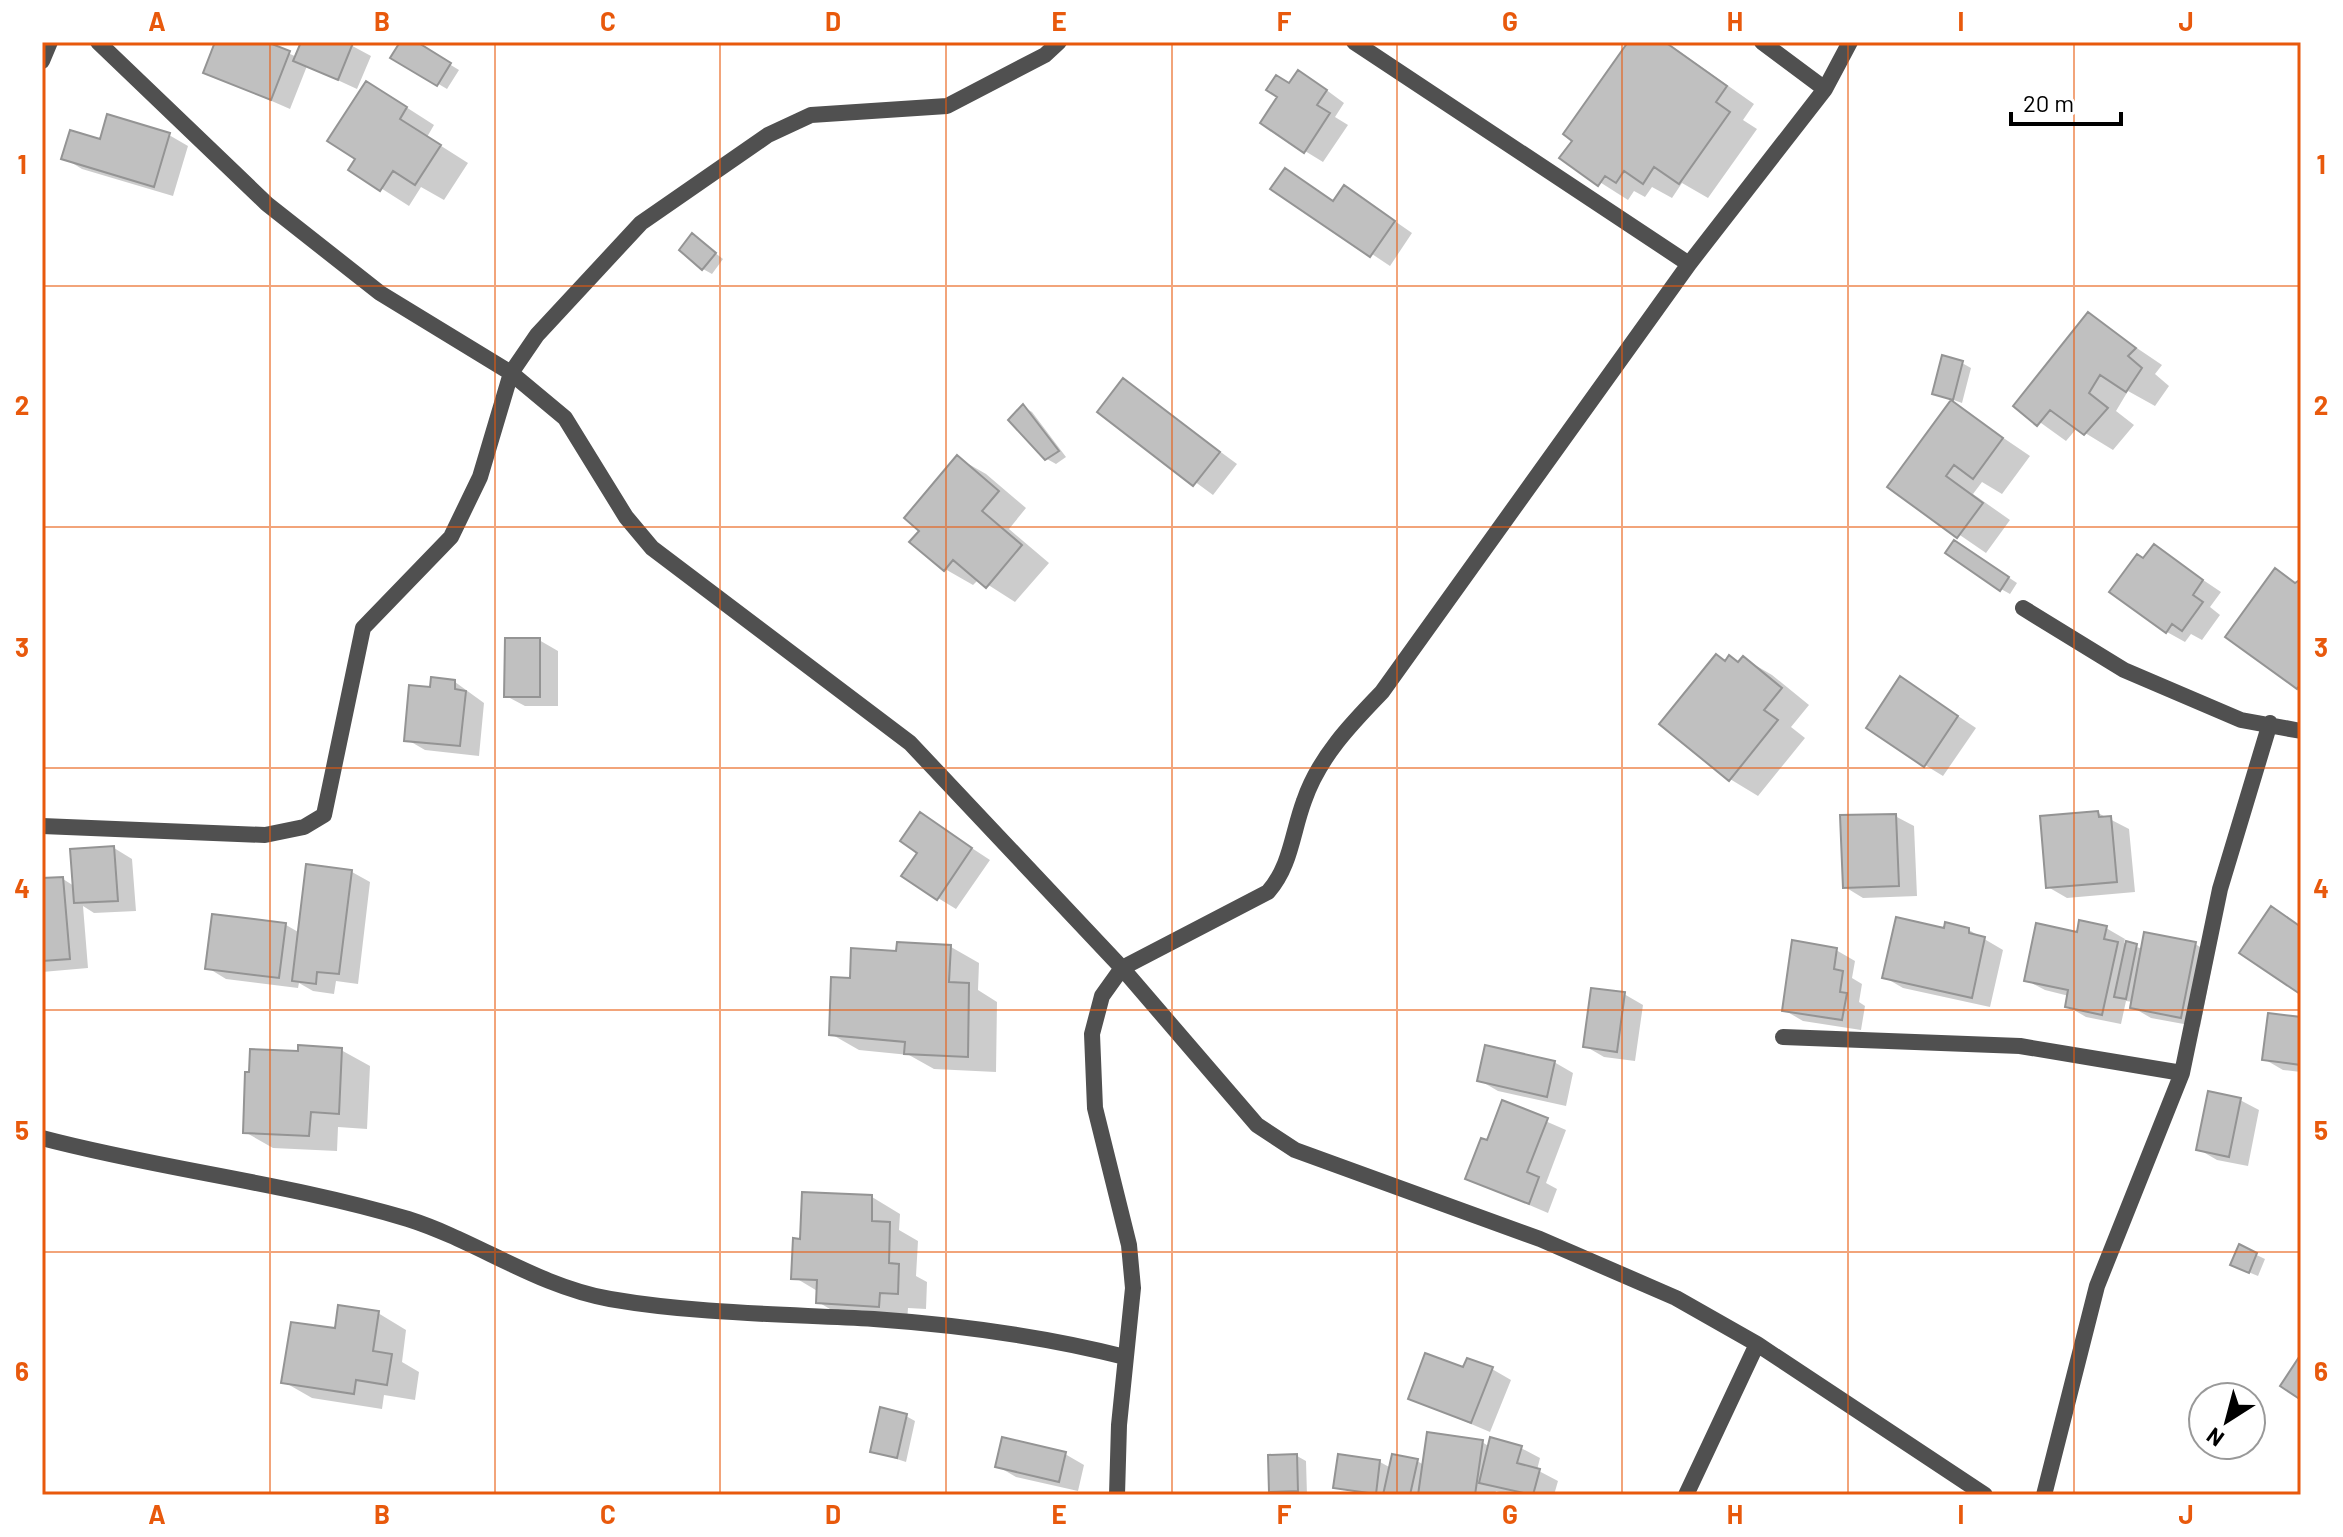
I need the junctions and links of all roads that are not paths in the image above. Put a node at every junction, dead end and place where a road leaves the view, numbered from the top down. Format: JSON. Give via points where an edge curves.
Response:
{"nodes":[{"id":1,"x":50,"y":42,"type":"edge"},
{"id":2,"x":98,"y":42,"type":"edge"},
{"id":3,"x":1059,"y":42,"type":"edge"},
{"id":4,"x":1354,"y":42,"type":"edge"},
{"id":5,"x":1762,"y":42,"type":"edge"},
{"id":6,"x":1850,"y":42,"type":"edge"},
{"id":7,"x":42,"y":61,"type":"edge"},
{"id":8,"x":1825,"y":89,"type":"junction"},
{"id":9,"x":1689,"y":264,"type":"junction"},
{"id":10,"x":511,"y":373,"type":"junction"},
{"id":11,"x":2023,"y":608,"type":"dead end"},
{"id":12,"x":2270,"y":723,"type":"junction"},
{"id":13,"x":2301,"y":731,"type":"edge"},
{"id":14,"x":42,"y":826,"type":"edge"},
{"id":15,"x":1122,"y":968,"type":"junction"},
{"id":16,"x":1783,"y":1037,"type":"dead end"},
{"id":17,"x":2182,"y":1073,"type":"junction"},
{"id":18,"x":42,"y":1138,"type":"edge"},
{"id":19,"x":1757,"y":1344,"type":"junction"},
{"id":20,"x":1125,"y":1357,"type":"junction"},
{"id":21,"x":1117,"y":1495,"type":"edge"},
{"id":22,"x":1686,"y":1495,"type":"edge"},
{"id":23,"x":1985,"y":1495,"type":"edge"},
{"id":24,"x":2044,"y":1495,"type":"edge"}],
"edges":[{"from":1,"to":7,"type":"street"},
{"from":2,"to":10,"type":"street","via":[[289,222],[380,293]]},
{"from":3,"to":10,"type":"street","via":[[1045,55],[947,106],[811,115],[768,135],[641,223],[537,335]]},
{"from":4,"to":9,"type":"street"},
{"from":5,"to":8,"type":"street"},
{"from":6,"to":8,"type":"street"},
{"from":8,"to":9,"type":"street"},
{"from":9,"to":15,"type":"street","via":[[1382,692],[1337,738],[1304,799],[1283,875],[1268,892]]},
{"from":10,"to":14,"type":"street","via":[[480,477],[451,537],[363,628],[324,815],[304,827],[265,835]]},
{"from":10,"to":15,"type":"street","via":[[565,418],[626,517],[652,548],[910,743]]},
{"from":11,"to":12,"type":"street","via":[[2124,670],[2241,720]]},
{"from":12,"to":13,"type":"street"},
{"from":12,"to":17,"type":"street","via":[[2220,889]]},
{"from":15,"to":19,"type":"street","via":[[1257,1125],[1295,1150],[1540,1239],[1676,1298]]},
{"from":15,"to":20,"type":"street","via":[[1102,996],[1092,1034],[1095,1108],[1132,1274]]},
{"from":16,"to":17,"type":"street","via":[[2020,1046]]},
{"from":17,"to":24,"type":"street","via":[[2097,1286]]},
{"from":18,"to":20,"type":"street","via":[[412,1220],[535,1276],[607,1299],[986,1330],[1051,1338]]},
{"from":19,"to":22,"type":"street"},
{"from":19,"to":23,"type":"street"},
{"from":20,"to":21,"type":"street"}]}
